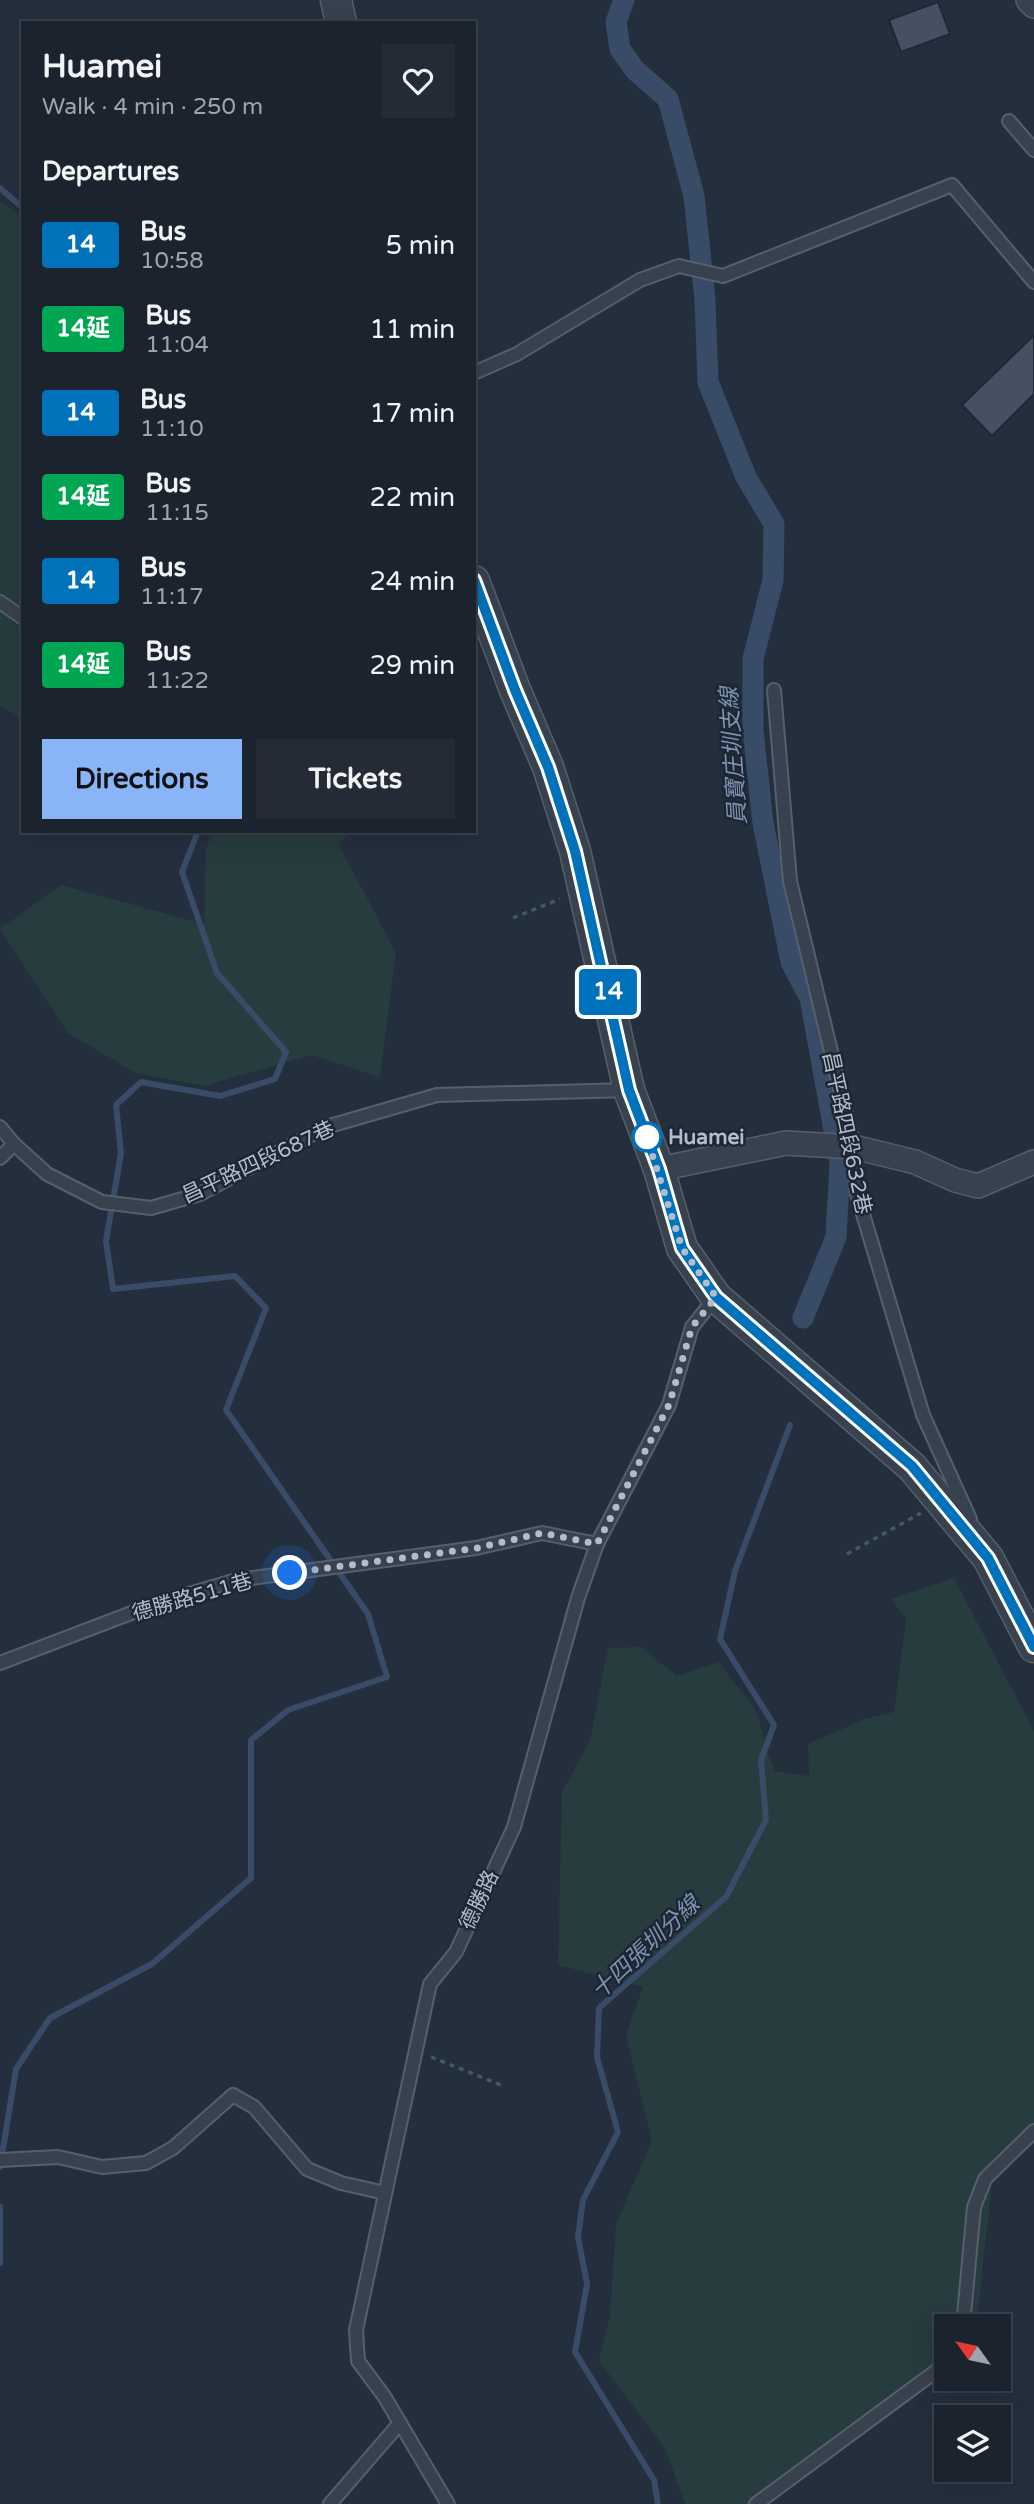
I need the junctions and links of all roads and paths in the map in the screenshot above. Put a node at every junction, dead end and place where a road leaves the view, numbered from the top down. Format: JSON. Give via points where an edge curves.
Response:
{"nodes":[{"id":1,"x":336,"y":0,"type":"edge"},
{"id":2,"x":1028,"y":0,"type":"edge"},
{"id":3,"x":1034,"y":6,"type":"edge"},
{"id":4,"x":341,"y":21,"type":"edge"},
{"id":5,"x":1009,"y":121,"type":"dead end"},
{"id":6,"x":1034,"y":150,"type":"edge"},
{"id":7,"x":1034,"y":282,"type":"edge"},
{"id":8,"x":476,"y":372,"type":"edge"},
{"id":9,"x":476,"y":586,"type":"edge"},
{"id":10,"x":0,"y":602,"type":"edge"},
{"id":11,"x":21,"y":617,"type":"edge"},
{"id":12,"x":774,"y":691,"type":"dead end"},
{"id":13,"x":584,"y":889,"type":"junction"},
{"id":14,"x":513,"y":918,"type":"dead end"},
{"id":15,"x":629,"y":1090,"type":"junction"},
{"id":16,"x":0,"y":1128,"type":"edge"},
{"id":17,"x":14,"y":1144,"type":"junction"},
{"id":18,"x":854,"y":1147,"type":"junction"},
{"id":19,"x":0,"y":1158,"type":"edge"},
{"id":20,"x":1034,"y":1162,"type":"edge"},
{"id":21,"x":659,"y":1169,"type":"junction"},
{"id":22,"x":716,"y":1297,"type":"junction"},
{"id":23,"x":941,"y":1502,"type":"junction"},
{"id":24,"x":597,"y":1544,"type":"junction"},
{"id":25,"x":847,"y":1554,"type":"dead end"},
{"id":26,"x":988,"y":1558,"type":"junction"},
{"id":27,"x":1034,"y":1647,"type":"edge"},
{"id":28,"x":0,"y":1663,"type":"edge"},
{"id":29,"x":415,"y":2051,"type":"junction"},
{"id":30,"x":501,"y":2085,"type":"dead end"},
{"id":31,"x":1034,"y":2131,"type":"edge"},
{"id":32,"x":7,"y":2160,"type":"edge"},
{"id":33,"x":385,"y":2193,"type":"junction"},
{"id":34,"x":964,"y":2314,"type":"edge"},
{"id":35,"x":934,"y":2373,"type":"edge"},
{"id":36,"x":400,"y":2423,"type":"junction"},
{"id":37,"x":330,"y":2504,"type":"edge"},
{"id":38,"x":448,"y":2504,"type":"edge"},
{"id":39,"x":756,"y":2504,"type":"edge"}],
"edges":[{"from":1,"to":4,"type":"street"},
{"from":2,"to":3,"type":"street"},
{"from":5,"to":6,"type":"lane"},
{"from":7,"to":8,"type":"lane","via":[[952,185],[723,276],[679,266],[640,280],[517,354]]},
{"from":9,"to":13,"type":"street","via":[[548,767]]},
{"from":10,"to":11,"type":"lane"},
{"from":12,"to":18,"type":"lane","name":"昌平路四段632巷","via":[[790,881]]},
{"from":13,"to":14,"type":"path"},
{"from":13,"to":15,"type":"street"},
{"from":15,"to":17,"type":"lane","name":"昌平路四段687巷","via":[[436,1095],[326,1127],[200,1194],[151,1208],[102,1202],[47,1174]]},
{"from":15,"to":21,"type":"street"},
{"from":16,"to":17,"type":"lane"},
{"from":17,"to":19,"type":"lane"},
{"from":18,"to":20,"type":"street","via":[[915,1162],[978,1186]]},
{"from":18,"to":21,"type":"street","via":[[786,1143]]},
{"from":18,"to":26,"type":"lane","name":"昌平路四段632巷","via":[[857,1194],[923,1415]]},
{"from":21,"to":22,"type":"street","via":[[682,1248]]},
{"from":22,"to":23,"type":"street","via":[[912,1466]]},
{"from":22,"to":24,"type":"lane","name":"德勝路","via":[[692,1327],[669,1405]]},
{"from":23,"to":25,"type":"path"},
{"from":23,"to":26,"type":"street"},
{"from":24,"to":28,"type":"lane","name":"德勝路511巷","via":[[542,1533],[477,1548],[237,1580],[155,1604]]},
{"from":24,"to":29,"type":"lane","name":"德勝路","via":[[514,1826],[456,1951],[430,1984]]},
{"from":26,"to":27,"type":"street"},
{"from":29,"to":30,"type":"path"},
{"from":29,"to":33,"type":"lane","name":"德勝路"},
{"from":31,"to":34,"type":"lane","via":[[996,2165],[981,2188],[974,2207]]},
{"from":32,"to":33,"type":"lane","via":[[58,2157],[102,2167],[146,2163],[173,2148],[233,2095],[254,2107],[307,2169]]},
{"from":33,"to":36,"type":"lane","name":"德勝路","via":[[356,2330],[358,2361]]},
{"from":35,"to":39,"type":"lane"},
{"from":36,"to":37,"type":"lane"},
{"from":36,"to":38,"type":"lane","name":"德勝路"}]}
